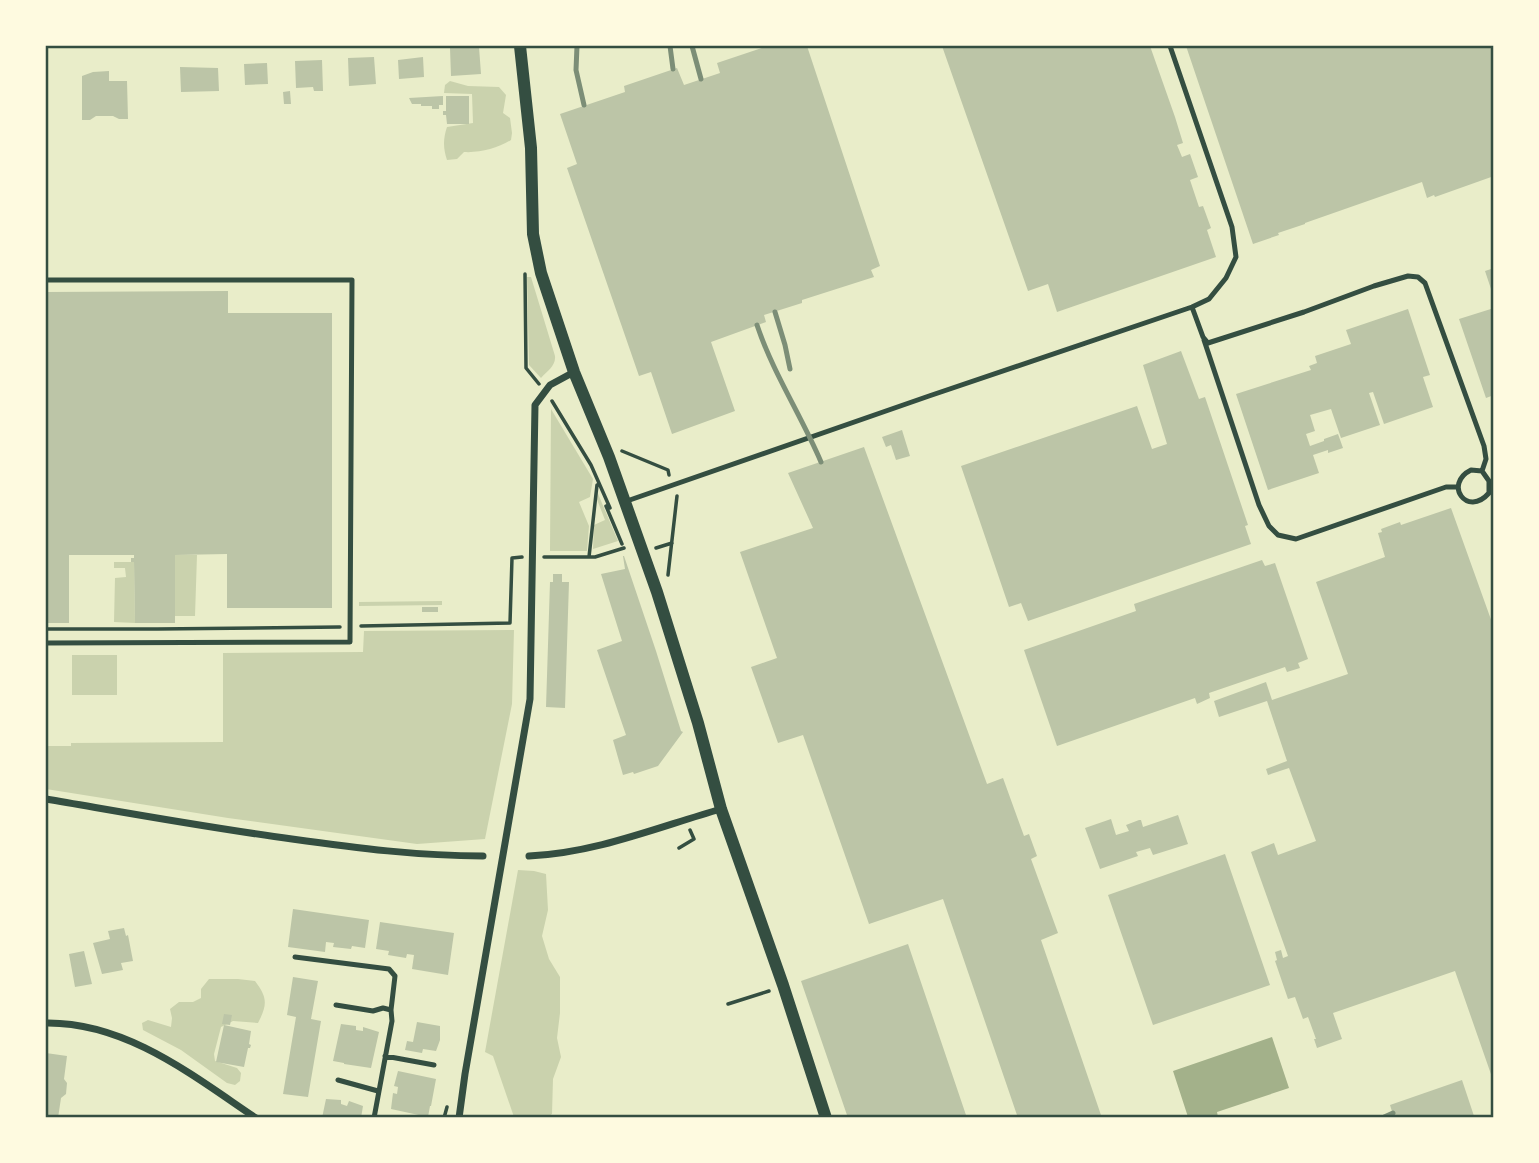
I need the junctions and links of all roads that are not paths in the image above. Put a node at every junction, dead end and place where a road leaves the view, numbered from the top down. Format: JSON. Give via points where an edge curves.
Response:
{"nodes":[{"id":1,"x":520,"y":46,"type":"edge"},
{"id":2,"x":1170,"y":46,"type":"edge"},
{"id":3,"x":46,"y":280,"type":"edge"},
{"id":4,"x":1192,"y":307,"type":"junction"},
{"id":5,"x":1203,"y":337,"type":"junction"},
{"id":6,"x":574,"y":372,"type":"junction"},
{"id":7,"x":1482,"y":471,"type":"junction"},
{"id":8,"x":1493,"y":472,"type":"edge"},
{"id":9,"x":1487,"y":478,"type":"junction"},
{"id":10,"x":1458,"y":487,"type":"junction"},
{"id":11,"x":1491,"y":487,"type":"edge"},
{"id":12,"x":624,"y":502,"type":"junction"},
{"id":13,"x":46,"y":643,"type":"edge"},
{"id":14,"x":46,"y":799,"type":"edge"},
{"id":15,"x":721,"y":809,"type":"junction"},
{"id":16,"x":483,"y":856,"type":"dead end"},
{"id":17,"x":529,"y":856,"type":"dead end"},
{"id":18,"x":295,"y":957,"type":"dead end"},
{"id":19,"x":336,"y":1005,"type":"dead end"},
{"id":20,"x":391,"y":1010,"type":"junction"},
{"id":21,"x":46,"y":1023,"type":"edge"},
{"id":22,"x":384,"y":1056,"type":"junction"},
{"id":23,"x":434,"y":1065,"type":"dead end"},
{"id":24,"x":338,"y":1080,"type":"dead end"},
{"id":25,"x":378,"y":1091,"type":"junction"},
{"id":26,"x":374,"y":1117,"type":"edge"},
{"id":27,"x":256,"y":1118,"type":"edge"},
{"id":28,"x":459,"y":1118,"type":"edge"},
{"id":29,"x":826,"y":1118,"type":"edge"}],
"edges":[{"from":1,"to":6,"type":"street","via":[[531,148],[533,234]]},
{"from":2,"to":4,"type":"lane","via":[[1232,227],[1236,257],[1209,299]]},
{"from":3,"to":13,"type":"lane","via":[[352,280],[350,642]]},
{"from":4,"to":5,"type":"lane"},
{"from":4,"to":12,"type":"lane"},
{"from":5,"to":7,"type":"lane","via":[[1213,342],[1374,286],[1418,277],[1425,284],[1484,446]]},
{"from":5,"to":10,"type":"lane","via":[[1259,505],[1278,536],[1296,539],[1446,487]]},
{"from":6,"to":12,"type":"street"},
{"from":6,"to":28,"type":"street","via":[[545,391],[535,405],[530,699]]},
{"from":7,"to":9,"type":"lane"},
{"from":7,"to":10,"type":"lane","via":[[1464,474]]},
{"from":8,"to":9,"type":"lane"},
{"from":9,"to":11,"type":"lane"},
{"from":10,"to":11,"type":"lane","via":[[1460,494],[1474,503]]},
{"from":12,"to":15,"type":"street","via":[[657,593]]},
{"from":14,"to":16,"type":"street","via":[[361,849]]},
{"from":15,"to":17,"type":"street","via":[[590,849]]},
{"from":15,"to":29,"type":"street"},
{"from":18,"to":20,"type":"lane","via":[[389,969],[395,976]]},
{"from":19,"to":20,"type":"lane"},
{"from":20,"to":22,"type":"lane"},
{"from":21,"to":27,"type":"street","via":[[119,1036],[163,1056]]},
{"from":22,"to":23,"type":"lane"},
{"from":22,"to":25,"type":"lane"},
{"from":24,"to":25,"type":"lane"},
{"from":25,"to":26,"type":"lane"}]}
